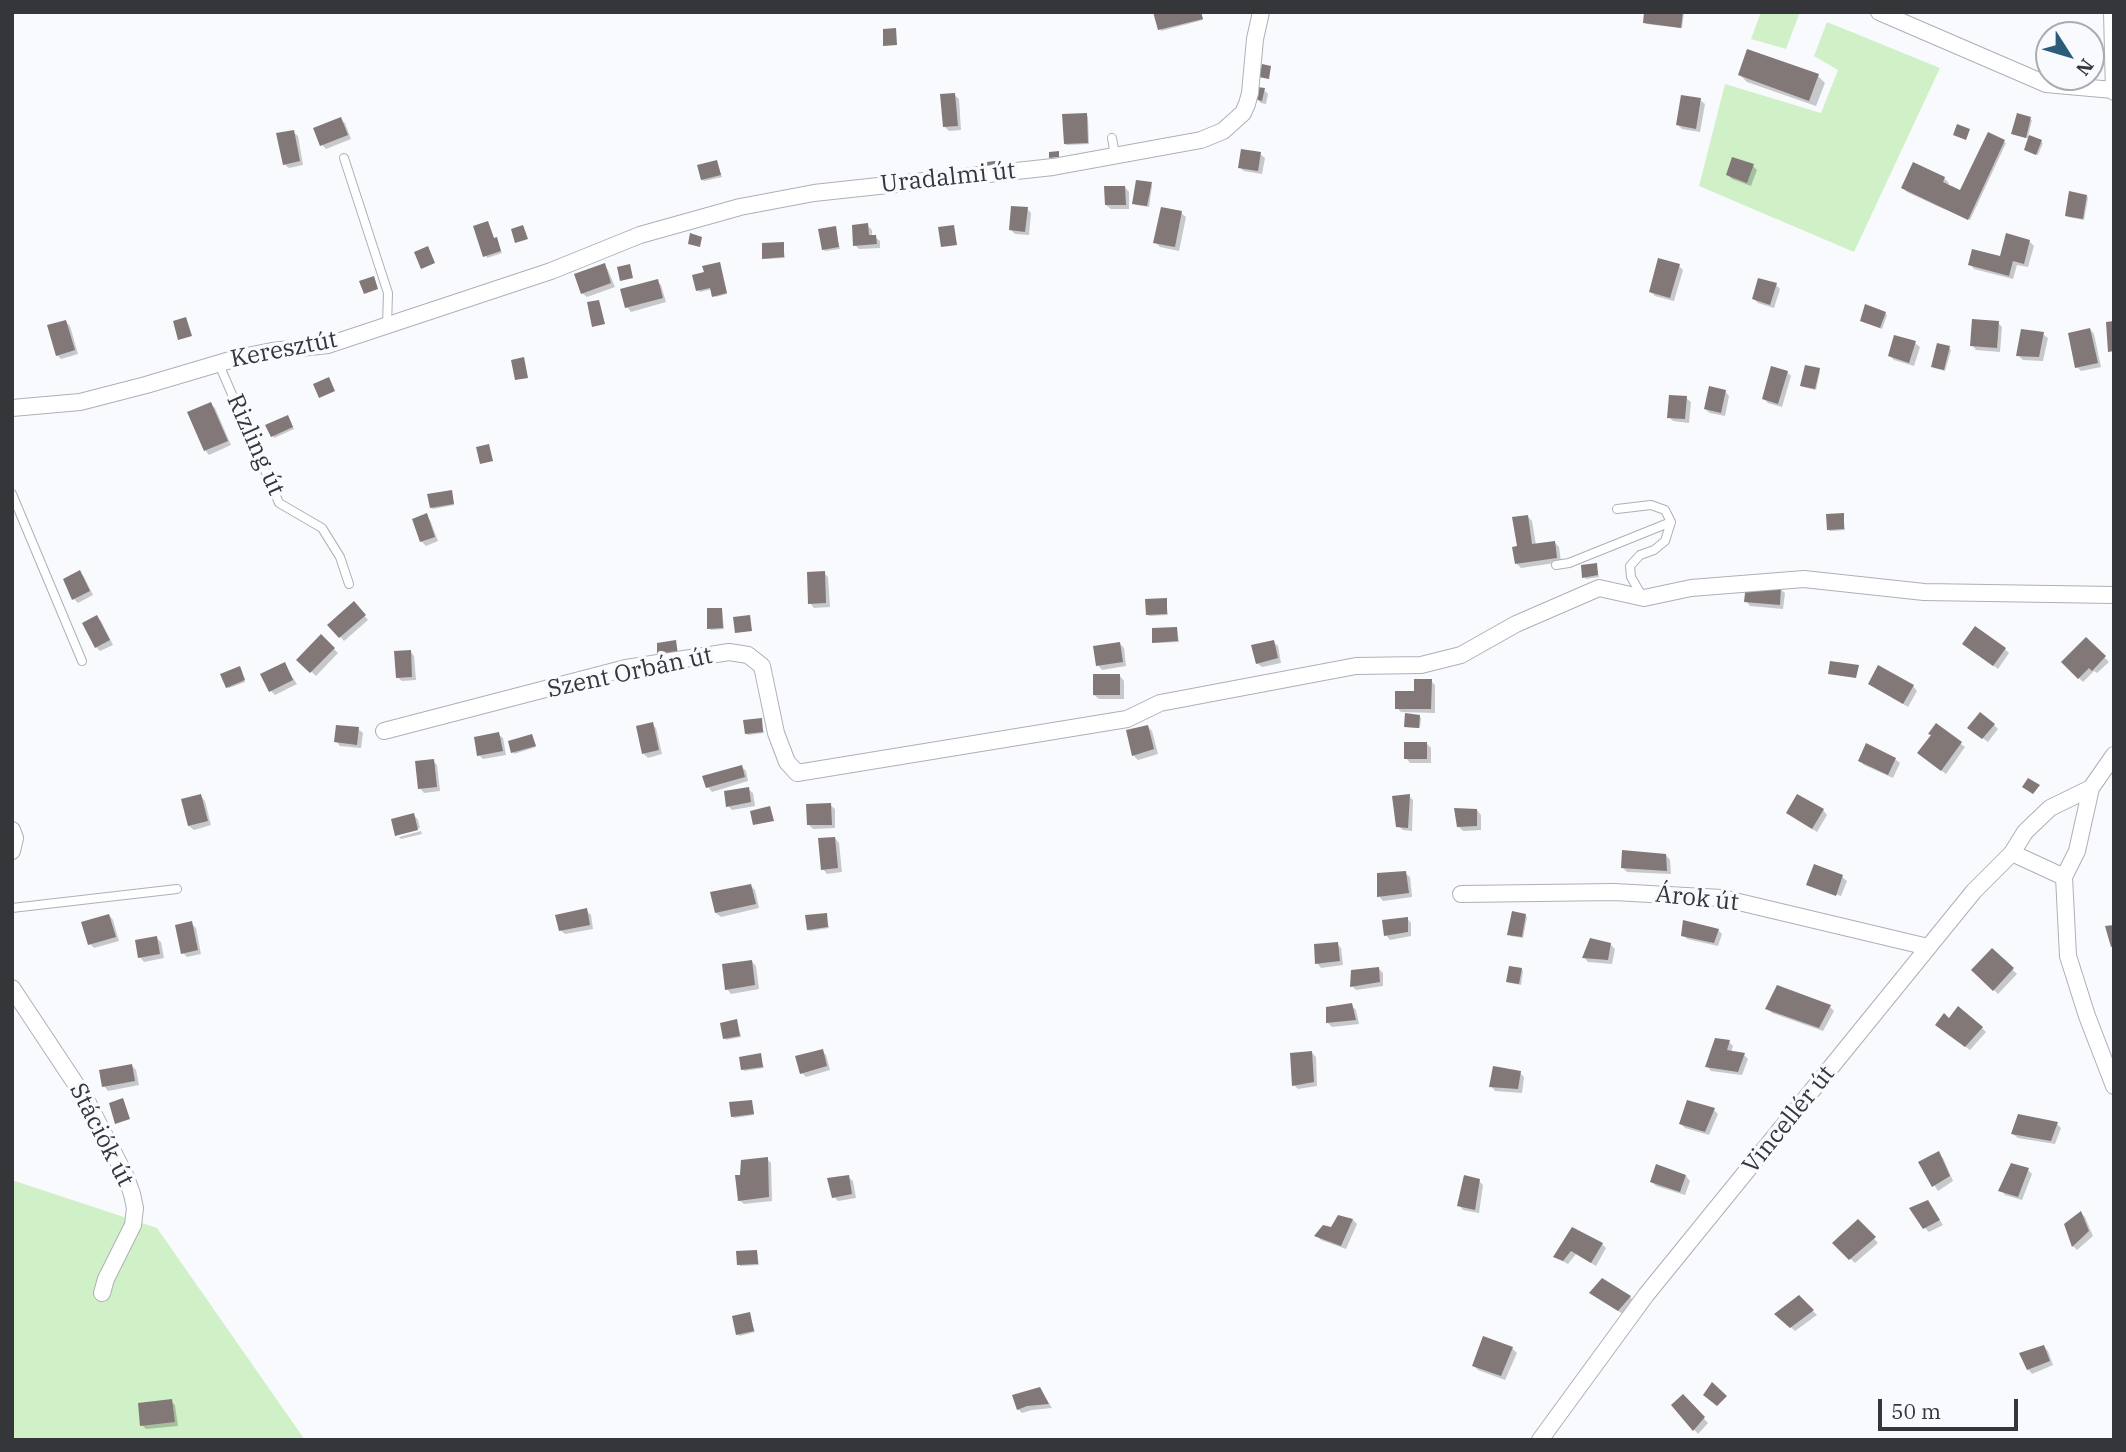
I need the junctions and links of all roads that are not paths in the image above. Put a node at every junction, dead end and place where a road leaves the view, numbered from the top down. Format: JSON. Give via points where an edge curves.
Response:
{"nodes":[{"id":1,"x":1261,"y":12,"type":"edge"},
{"id":2,"x":1880,"y":12,"type":"edge"},
{"id":3,"x":2112,"y":12,"type":"edge"},
{"id":4,"x":2113,"y":91,"type":"edge"},
{"id":5,"x":1112,"y":138,"type":"dead end"},
{"id":6,"x":1115,"y":155,"type":"junction"},
{"id":7,"x":344,"y":158,"type":"dead end"},
{"id":8,"x":551,"y":271,"type":"joint"},
{"id":9,"x":387,"y":326,"type":"junction"},
{"id":10,"x":218,"y":362,"type":"junction"},
{"id":11,"x":12,"y":408,"type":"edge"},
{"id":12,"x":12,"y":494,"type":"edge"},
{"id":13,"x":1617,"y":509,"type":"dead end"},
{"id":14,"x":1671,"y":522,"type":"junction"},
{"id":15,"x":1556,"y":565,"type":"dead end"},
{"id":16,"x":349,"y":584,"type":"dead end"},
{"id":17,"x":2114,"y":596,"type":"edge"},
{"id":18,"x":1644,"y":598,"type":"junction"},
{"id":19,"x":82,"y":661,"type":"dead end"},
{"id":20,"x":384,"y":731,"type":"dead end"},
{"id":21,"x":2114,"y":755,"type":"edge"},
{"id":22,"x":2091,"y":788,"type":"junction"},
{"id":23,"x":12,"y":830,"type":"edge"},
{"id":24,"x":12,"y":851,"type":"edge"},
{"id":25,"x":2012,"y":853,"type":"junction"},
{"id":26,"x":2064,"y":877,"type":"junction"},
{"id":27,"x":177,"y":889,"type":"dead end"},
{"id":28,"x":1461,"y":894,"type":"dead end"},
{"id":29,"x":12,"y":908,"type":"edge"},
{"id":30,"x":1928,"y":947,"type":"junction"},
{"id":31,"x":12,"y":988,"type":"edge"},
{"id":32,"x":2114,"y":1086,"type":"edge"},
{"id":33,"x":102,"y":1293,"type":"dead end"},
{"id":34,"x":1540,"y":1440,"type":"edge"}],
"edges":[{"from":1,"to":6,"type":"street","name":"Uradalmi út","via":[[1250,93],[1243,113],[1233,123],[1202,140]]},
{"from":2,"to":4,"type":"street","via":[[2046,85]]},
{"from":3,"to":4,"type":"street"},
{"from":5,"to":6,"type":"lane"},
{"from":6,"to":8,"type":"street","name":"Uradalmi út","via":[[752,205],[640,235]]},
{"from":7,"to":9,"type":"lane","via":[[388,293]]},
{"from":8,"to":9,"type":"street","name":"Keresztút"},
{"from":9,"to":10,"type":"street","name":"Keresztút","via":[[328,345]]},
{"from":10,"to":11,"type":"street","name":"Keresztút","via":[[80,402]]},
{"from":10,"to":16,"type":"lane","name":"Rizling út","via":[[279,503],[322,528],[340,557]]},
{"from":12,"to":19,"type":"lane"},
{"from":13,"to":14,"type":"lane","via":[[1651,505],[1665,510]]},
{"from":14,"to":15,"type":"lane"},
{"from":14,"to":18,"type":"lane","via":[[1665,541],[1630,566]]},
{"from":17,"to":18,"type":"street","via":[[1924,592],[1804,579],[1691,588]]},
{"from":18,"to":20,"type":"street","name":"Szent Orbán út","via":[[1599,588],[1516,624],[1461,655],[1421,665],[1356,666],[1160,703],[1127,719],[797,773],[787,762],[776,733],[762,666],[748,655],[729,652],[626,668]]},
{"from":21,"to":22,"type":"street"},
{"from":22,"to":25,"type":"street","name":"Vincellér út","via":[[2050,808],[2025,832]]},
{"from":22,"to":26,"type":"street","via":[[2077,851]]},
{"from":23,"to":24,"type":"street"},
{"from":25,"to":26,"type":"street"},
{"from":25,"to":30,"type":"street","name":"Vincellér út"},
{"from":26,"to":32,"type":"street","via":[[2068,956]]},
{"from":27,"to":29,"type":"lane"},
{"from":28,"to":30,"type":"street","name":"Árok út","via":[[1614,892],[1722,898]]},
{"from":30,"to":34,"type":"street","name":"Vincellér út","via":[[1646,1295]]},
{"from":31,"to":33,"type":"street","name":"Stációk út","via":[[87,1101],[132,1194],[133,1225]]}]}
